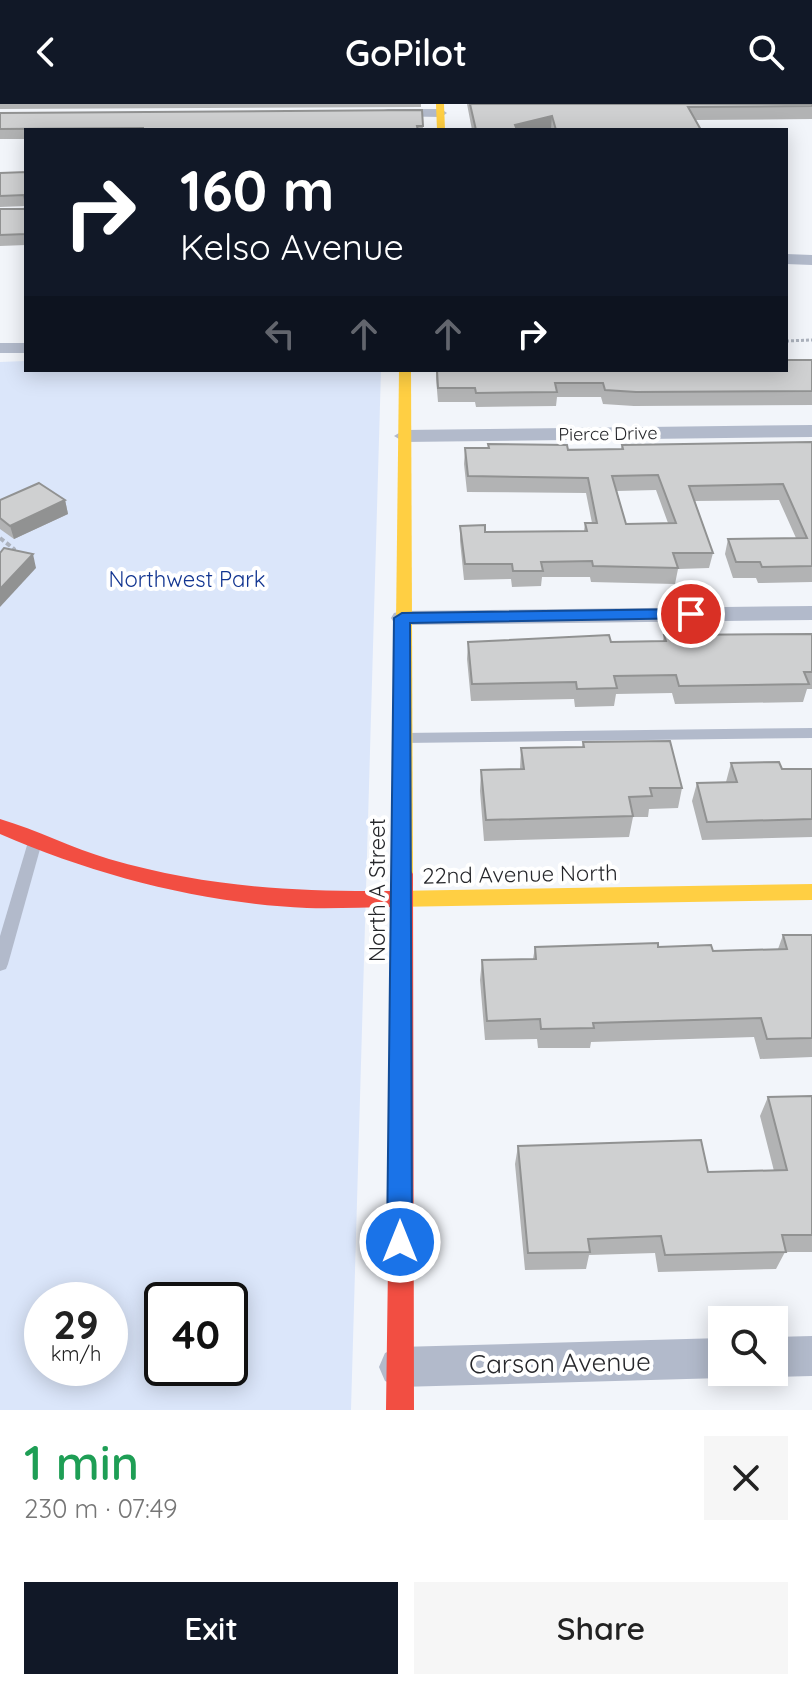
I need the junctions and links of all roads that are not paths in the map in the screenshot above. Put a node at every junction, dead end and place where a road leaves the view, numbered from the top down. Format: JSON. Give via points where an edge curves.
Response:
{"nodes":[{"id":1,"x":377,"y":113,"type":"edge"},
{"id":2,"x":441,"y":116,"type":"edge"},
{"id":3,"x":788,"y":259,"type":"edge"},
{"id":4,"x":812,"y":260,"type":"edge"},
{"id":5,"x":0,"y":348,"type":"edge"},
{"id":6,"x":24,"y":348,"type":"edge"},
{"id":7,"x":405,"y":372,"type":"edge"},
{"id":8,"x":812,"y":431,"type":"edge"},
{"id":9,"x":404,"y":436,"type":"junction"},
{"id":10,"x":812,"y":613,"type":"edge"},
{"id":11,"x":402,"y":618,"type":"junction"},
{"id":12,"x":812,"y":733,"type":"edge"},
{"id":13,"x":402,"y":738,"type":"junction"},
{"id":14,"x":0,"y":826,"type":"edge"},
{"id":15,"x":35,"y":842,"type":"junction"},
{"id":16,"x":812,"y":892,"type":"edge"},
{"id":17,"x":401,"y":900,"type":"junction"},
{"id":18,"x":0,"y":964,"type":"edge"},
{"id":19,"x":812,"y":1356,"type":"edge"},
{"id":20,"x":788,"y":1357,"type":"edge"},
{"id":21,"x":708,"y":1358,"type":"edge"},
{"id":22,"x":399,"y":1367,"type":"junction"},
{"id":23,"x":400,"y":1410,"type":"edge"}],
"edges":[{"from":1,"to":2,"type":"street"},
{"from":3,"to":4,"type":"street"},
{"from":5,"to":6,"type":"street"},
{"from":7,"to":9,"type":"street","name":"North A Street"},
{"from":8,"to":9,"type":"street","name":"Pierce Drive"},
{"from":9,"to":11,"type":"street","name":"North A Street"},
{"from":10,"to":11,"type":"street"},
{"from":11,"to":13,"type":"street","name":"North A Street"},
{"from":12,"to":13,"type":"lane"},
{"from":13,"to":17,"type":"street","name":"North A Street"},
{"from":14,"to":15,"type":"street","name":"22nd Avenue North"},
{"from":15,"to":17,"type":"street","name":"22nd Avenue North","via":[[203,887],[307,900]]},
{"from":15,"to":18,"type":"lane"},
{"from":16,"to":17,"type":"street","name":"22nd Avenue North"},
{"from":17,"to":22,"type":"street","name":"North A Street"},
{"from":19,"to":20,"type":"street"},
{"from":21,"to":22,"type":"street","name":"Carson Avenue"},
{"from":22,"to":23,"type":"street","name":"North A Street"}]}
